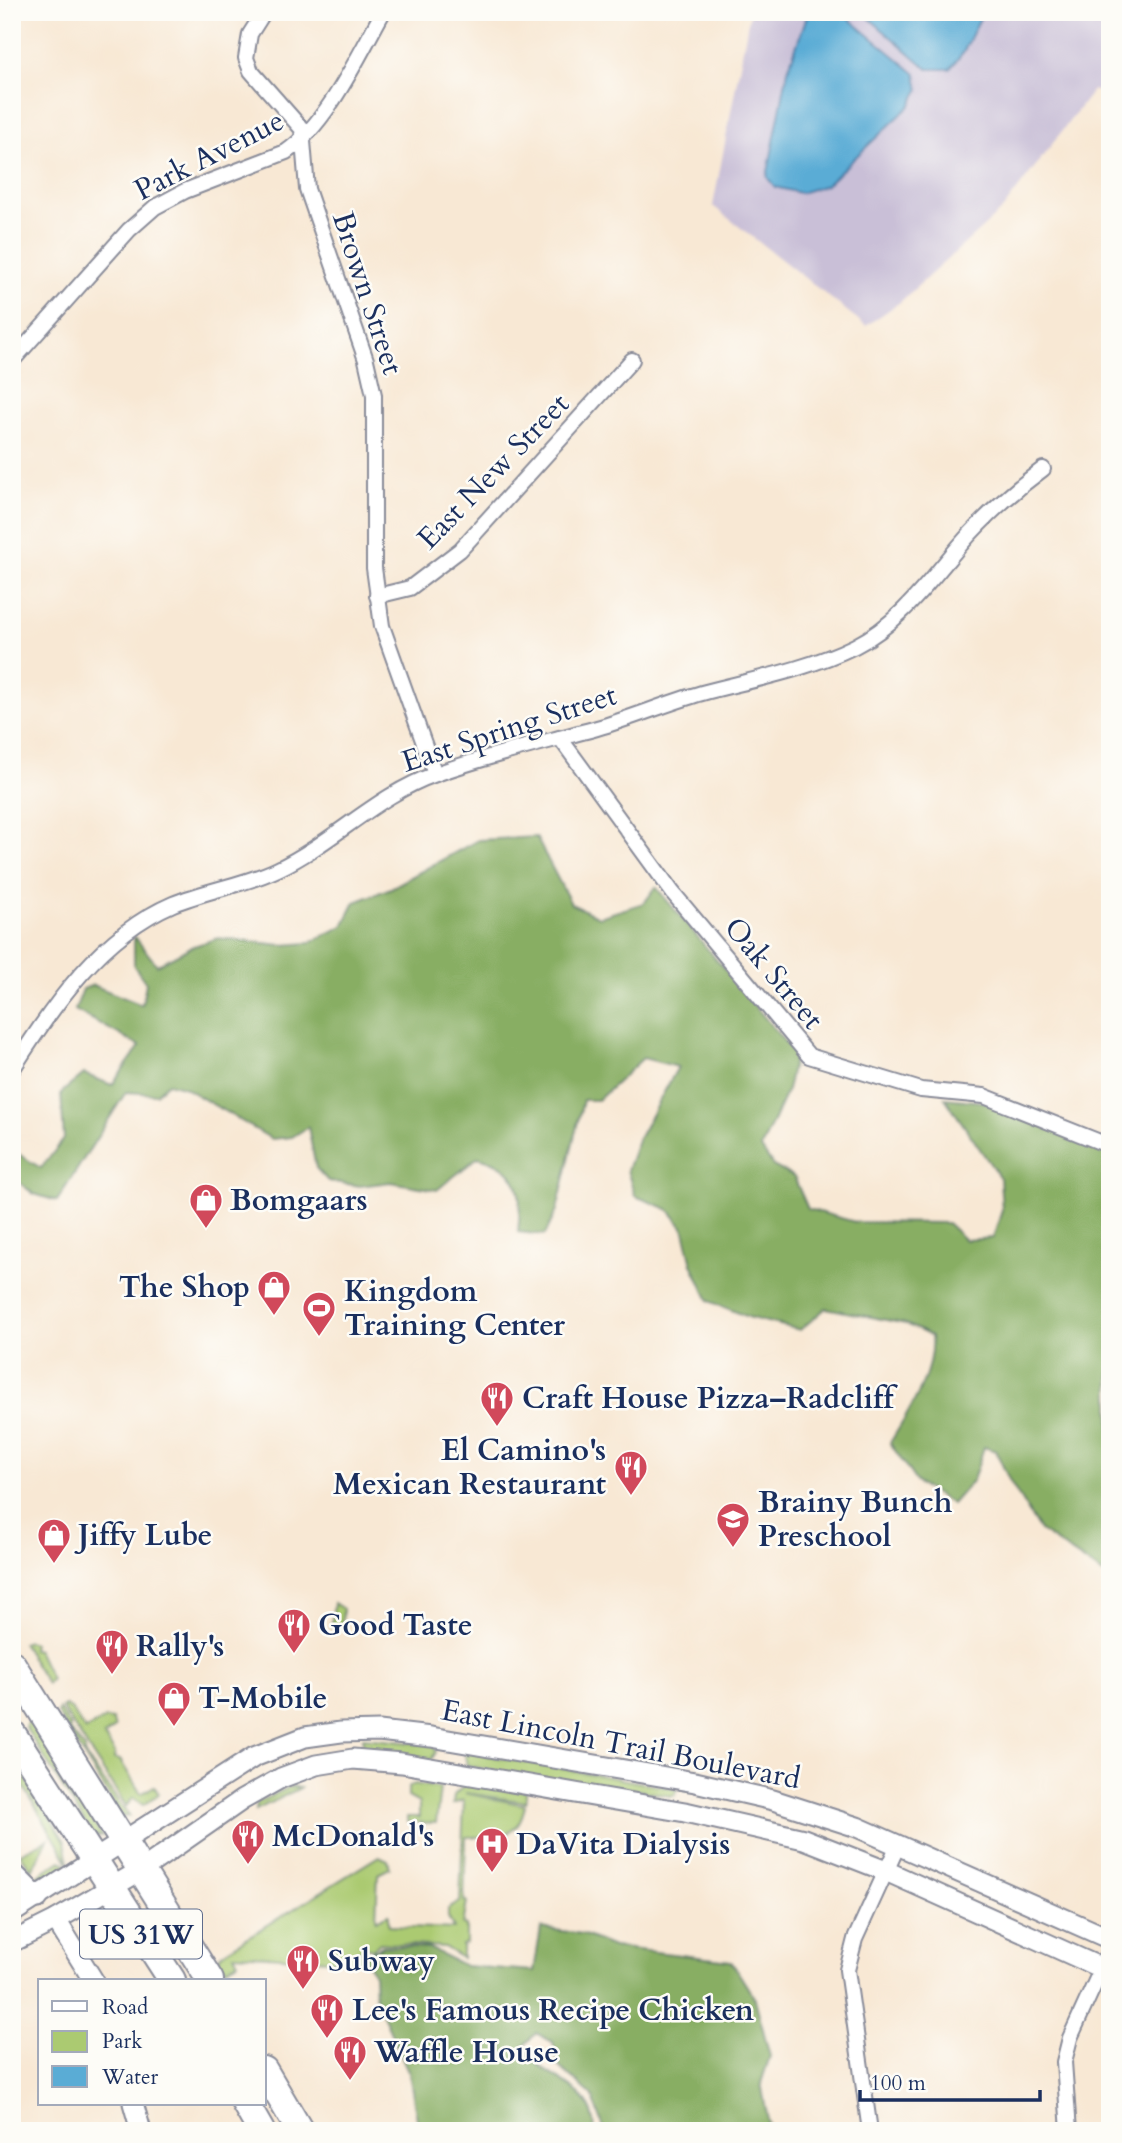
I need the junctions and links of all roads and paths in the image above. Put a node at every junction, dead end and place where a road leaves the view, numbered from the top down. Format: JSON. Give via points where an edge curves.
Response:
{"nodes":[{"id":1,"x":264,"y":12,"type":"edge"},
{"id":2,"x":383,"y":12,"type":"edge"},
{"id":3,"x":304,"y":136,"type":"junction"},
{"id":4,"x":632,"y":360,"type":"dead end"},
{"id":5,"x":12,"y":361,"type":"edge"},
{"id":6,"x":1042,"y":469,"type":"dead end"},
{"id":7,"x":377,"y":596,"type":"junction"},
{"id":8,"x":560,"y":738,"type":"junction"},
{"id":9,"x":436,"y":774,"type":"junction"},
{"id":10,"x":12,"y":1070,"type":"edge"},
{"id":11,"x":1110,"y":1146,"type":"edge"},
{"id":12,"x":12,"y":1664,"type":"edge"},
{"id":13,"x":12,"y":1733,"type":"edge"},
{"id":14,"x":123,"y":1839,"type":"junction"},
{"id":15,"x":898,"y":1844,"type":"junction"},
{"id":16,"x":94,"y":1861,"type":"junction"},
{"id":17,"x":143,"y":1869,"type":"junction"},
{"id":18,"x":886,"y":1871,"type":"junction"},
{"id":19,"x":12,"y":1872,"type":"edge"},
{"id":20,"x":111,"y":1887,"type":"junction"},
{"id":21,"x":38,"y":1898,"type":"junction"},
{"id":22,"x":12,"y":1913,"type":"edge"},
{"id":23,"x":56,"y":1920,"type":"junction"},
{"id":24,"x":1110,"y":1939,"type":"edge"},
{"id":25,"x":12,"y":1942,"type":"edge"},
{"id":26,"x":1110,"y":1950,"type":"edge"},
{"id":27,"x":1106,"y":1970,"type":"edge"},
{"id":28,"x":92,"y":1979,"type":"edge"},
{"id":29,"x":171,"y":1979,"type":"edge"},
{"id":30,"x":209,"y":1979,"type":"edge"},
{"id":31,"x":266,"y":2073,"type":"edge"},
{"id":32,"x":133,"y":2104,"type":"edge"},
{"id":33,"x":246,"y":2104,"type":"edge"},
{"id":34,"x":141,"y":2131,"type":"edge"},
{"id":35,"x":261,"y":2131,"type":"edge"},
{"id":36,"x":300,"y":2131,"type":"edge"},
{"id":37,"x":870,"y":2131,"type":"edge"},
{"id":38,"x":1069,"y":2131,"type":"edge"}],
"edges":[{"from":1,"to":3,"type":"street","via":[[250,34],[246,58],[251,71],[295,118]]},
{"from":2,"to":3,"type":"street","name":"Park Avenue","via":[[317,123]]},
{"from":3,"to":5,"type":"street","name":"Park Avenue","via":[[286,152],[185,191],[141,217]]},
{"from":3,"to":7,"type":"street","name":"Brown Street","via":[[307,188],[374,395]]},
{"from":4,"to":7,"type":"street","name":"East New Street","via":[[460,550],[410,588]]},
{"from":6,"to":8,"type":"street","name":"East Spring Street","via":[[994,509],[890,623],[859,644],[776,677],[701,694]]},
{"from":7,"to":9,"type":"street","name":"Brown Street","via":[[387,644]]},
{"from":8,"to":9,"type":"street","name":"East Spring Street"},
{"from":8,"to":11,"type":"street","name":"Oak Street","via":[[673,894],[809,1056],[921,1090],[984,1096]]},
{"from":9,"to":10,"type":"street","name":"East Spring Street","via":[[401,789],[297,859],[176,903],[126,929],[69,990]]},
{"from":12,"to":14,"type":"highway","number":"US 31W"},
{"from":13,"to":16,"type":"highway","number":"US 31W"},
{"from":14,"to":15,"type":"street","name":"East Lincoln Trail Boulevard","via":[[271,1749],[323,1734],[369,1731],[431,1737],[745,1793],[830,1817]]},
{"from":14,"to":16,"type":"street","name":"East Lincoln Trail Boulevard"},
{"from":14,"to":17,"type":"highway","number":"US 31W"},
{"from":15,"to":18,"type":"street"},
{"from":15,"to":24,"type":"street","name":"East Lincoln Trail Boulevard"},
{"from":16,"to":20,"type":"highway","number":"US 31W"},
{"from":16,"to":21,"type":"street","name":"East Lincoln Trail Boulevard"},
{"from":17,"to":18,"type":"street","name":"East Lincoln Trail Boulevard","via":[[281,1778],[316,1765],[353,1759],[523,1783],[743,1823],[804,1839]]},
{"from":17,"to":20,"type":"street","name":"East Lincoln Trail Boulevard"},
{"from":17,"to":30,"type":"highway","number":"US 31W"},
{"from":18,"to":27,"type":"street","name":"East Lincoln Trail Boulevard"},
{"from":18,"to":37,"type":"street","via":[[855,1939],[847,1970]]},
{"from":19,"to":21,"type":"street"},
{"from":20,"to":23,"type":"street","name":"East Lincoln Trail Boulevard"},
{"from":20,"to":29,"type":"highway","number":"US 31W"},
{"from":21,"to":22,"type":"street","name":"East Lincoln Trail Boulevard"},
{"from":23,"to":25,"type":"street","name":"East Lincoln Trail Boulevard"},
{"from":23,"to":28,"type":"street"},
{"from":26,"to":27,"type":"street"},
{"from":27,"to":38,"type":"street","via":[[1070,2038],[1064,2062]]},
{"from":31,"to":36,"type":"highway"},
{"from":32,"to":34,"type":"street"},
{"from":33,"to":35,"type":"highway"}]}
